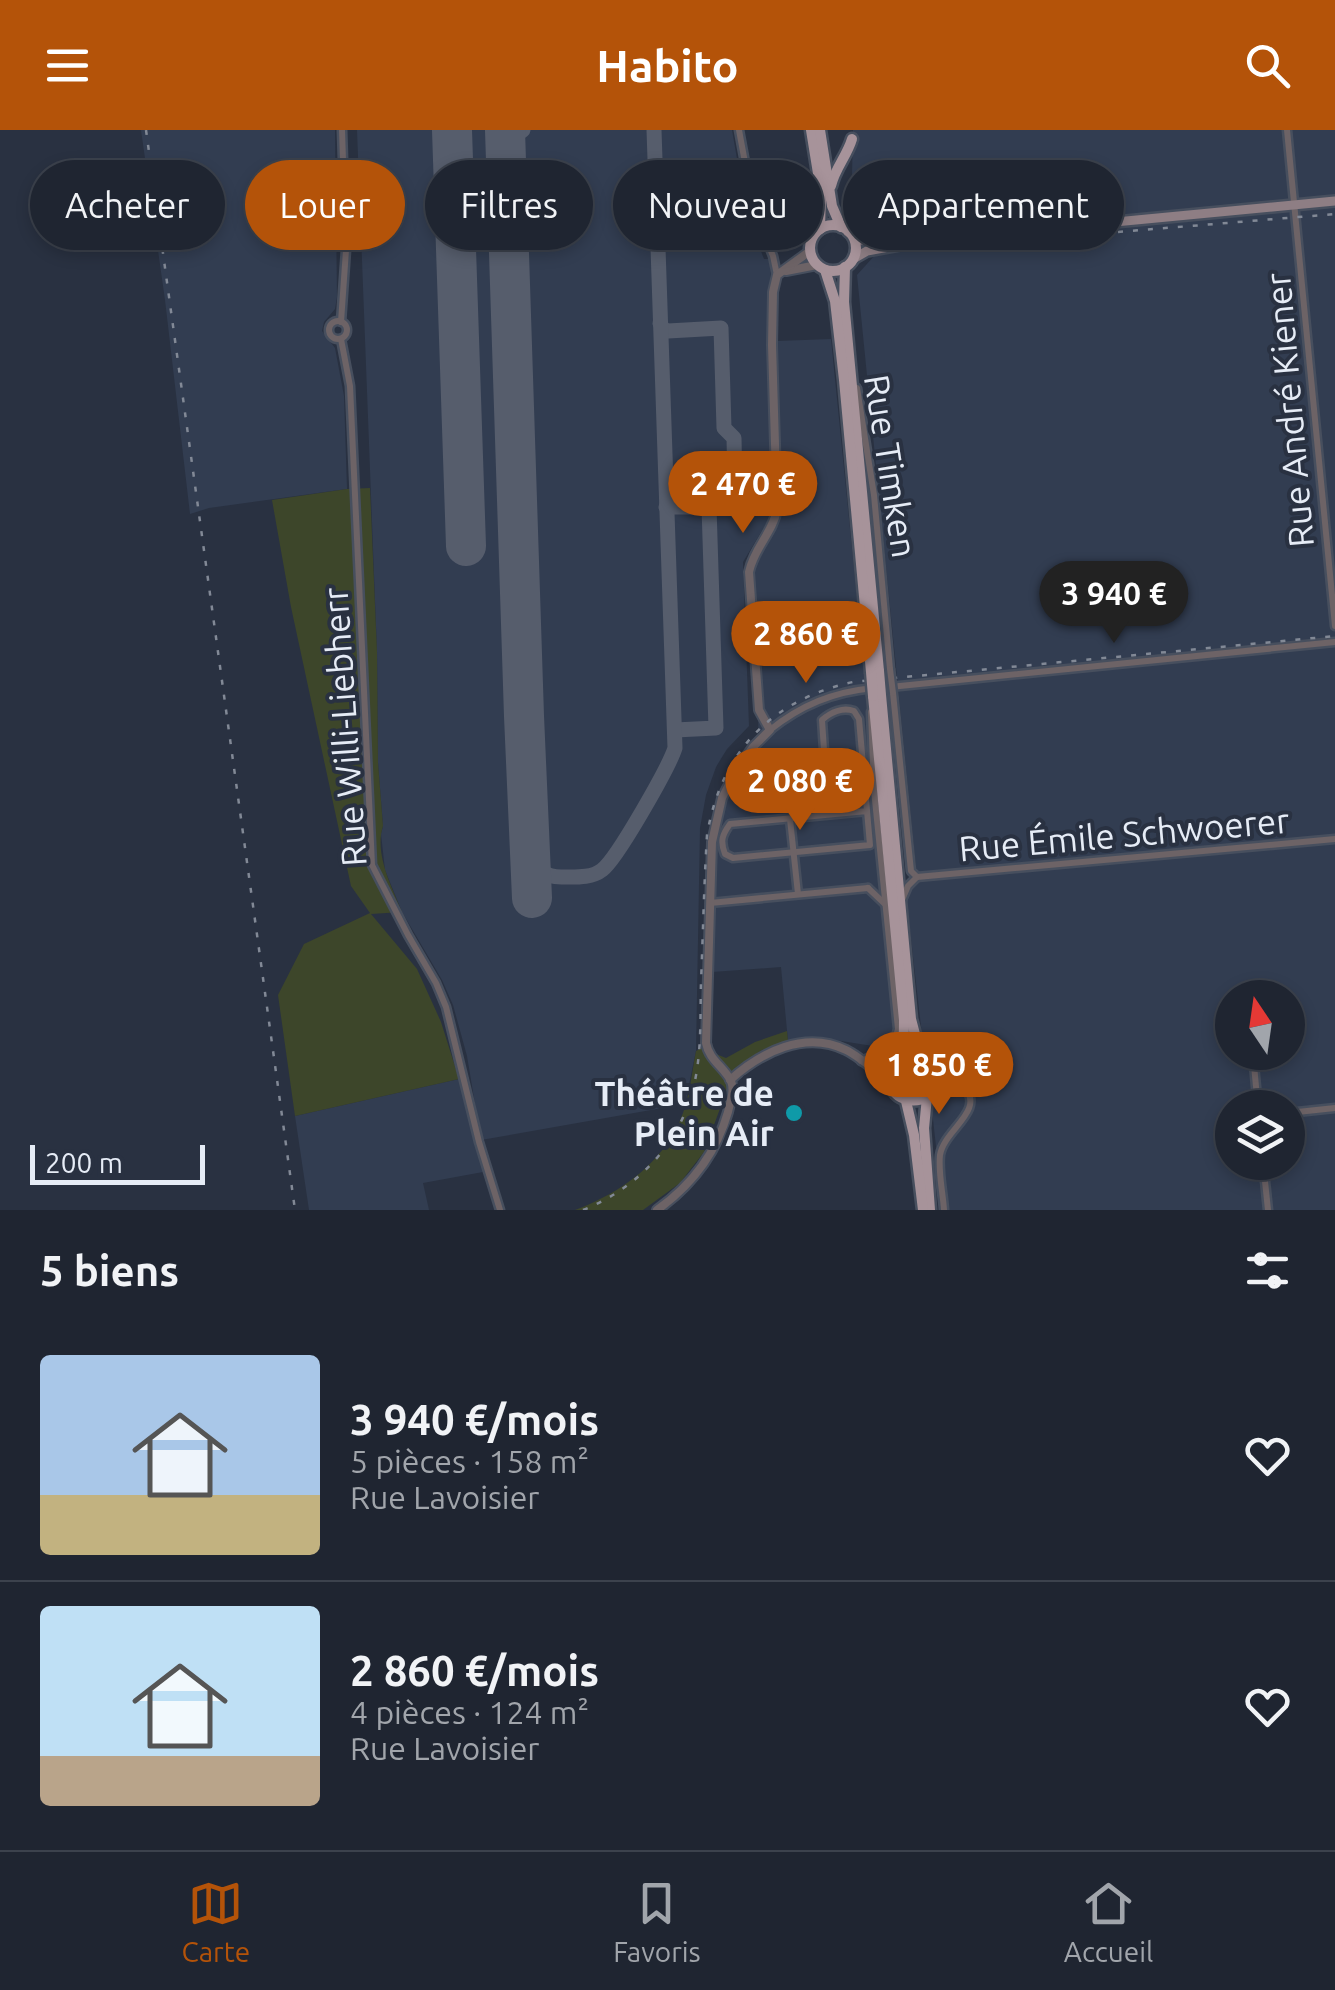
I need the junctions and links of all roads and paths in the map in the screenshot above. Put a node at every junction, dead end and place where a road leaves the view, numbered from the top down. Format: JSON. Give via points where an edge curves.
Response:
{"nodes":[{"id":1,"x":342,"y":130,"type":"edge"},
{"id":2,"x":740,"y":130,"type":"edge"},
{"id":3,"x":811,"y":130,"type":"edge"},
{"id":4,"x":820,"y":130,"type":"edge"},
{"id":5,"x":1288,"y":130,"type":"edge"},
{"id":6,"x":852,"y":135,"type":"edge"},
{"id":7,"x":816,"y":160,"type":"edge"},
{"id":8,"x":830,"y":192,"type":"junction"},
{"id":9,"x":1335,"y":201,"type":"edge"},
{"id":10,"x":1294,"y":205,"type":"junction"},
{"id":11,"x":1124,"y":221,"type":"edge"},
{"id":12,"x":843,"y":228,"type":"edge"},
{"id":13,"x":853,"y":250,"type":"edge"},
{"id":14,"x":872,"y":250,"type":"edge"},
{"id":15,"x":810,"y":251,"type":"joint"},
{"id":16,"x":773,"y":256,"type":"junction"},
{"id":17,"x":849,"y":263,"type":"junction"},
{"id":18,"x":821,"y":267,"type":"junction"},
{"id":19,"x":782,"y":271,"type":"junction"},
{"id":20,"x":342,"y":322,"type":"junction"},
{"id":21,"x":340,"y":339,"type":"junction"},
{"id":22,"x":850,"y":358,"type":"junction"},
{"id":23,"x":1335,"y":518,"type":"edge"},
{"id":24,"x":1325,"y":519,"type":"junction"},
{"id":25,"x":1335,"y":626,"type":"edge"},
{"id":26,"x":1335,"y":642,"type":"edge"},
{"id":27,"x":880,"y":671,"type":"junction"},
{"id":28,"x":882,"y":695,"type":"junction"},
{"id":29,"x":770,"y":730,"type":"junction"},
{"id":30,"x":874,"y":790,"type":"junction"},
{"id":31,"x":867,"y":811,"type":"junction"},
{"id":32,"x":802,"y":817,"type":"junction"},
{"id":33,"x":790,"y":819,"type":"junction"},
{"id":34,"x":878,"y":824,"type":"junction"},
{"id":35,"x":1335,"y":840,"type":"edge"},
{"id":36,"x":794,"y":852,"type":"junction"},
{"id":37,"x":882,"y":871,"type":"junction"},
{"id":38,"x":917,"y":877,"type":"junction"},
{"id":39,"x":868,"y":888,"type":"junction"},
{"id":40,"x":798,"y":894,"type":"junction"},
{"id":41,"x":710,"y":903,"type":"junction"},
{"id":42,"x":901,"y":903,"type":"junction"},
{"id":43,"x":886,"y":904,"type":"junction"},
{"id":44,"x":921,"y":1057,"type":"junction"},
{"id":45,"x":861,"y":1060,"type":"junction"},
{"id":46,"x":896,"y":1065,"type":"junction"},
{"id":47,"x":875,"y":1072,"type":"junction"},
{"id":48,"x":936,"y":1079,"type":"junction"},
{"id":49,"x":730,"y":1080,"type":"junction"},
{"id":50,"x":891,"y":1083,"type":"junction"},
{"id":51,"x":927,"y":1097,"type":"junction"},
{"id":52,"x":906,"y":1100,"type":"junction"},
{"id":53,"x":1335,"y":1108,"type":"edge"},
{"id":54,"x":1305,"y":1111,"type":"edge"},
{"id":55,"x":1265,"y":1180,"type":"edge"},
{"id":56,"x":500,"y":1210,"type":"edge"},
{"id":57,"x":656,"y":1210,"type":"edge"},
{"id":58,"x":926,"y":1210,"type":"edge"},
{"id":59,"x":944,"y":1210,"type":"edge"},
{"id":60,"x":1268,"y":1210,"type":"edge"}],
"edges":[{"from":1,"to":20,"type":"street","name":"Rue Willi-Liebherr"},
{"from":2,"to":16,"type":"street","via":[[753,206]]},
{"from":3,"to":7,"type":"main road"},
{"from":4,"to":8,"type":"main road"},
{"from":5,"to":10,"type":"street","name":"Rue André Kiener"},
{"from":6,"to":8,"type":"main road"},
{"from":8,"to":12,"type":"main road"},
{"from":9,"to":10,"type":"main road"},
{"from":10,"to":11,"type":"main road"},
{"from":10,"to":24,"type":"street","name":"Rue André Kiener"},
{"from":13,"to":17,"type":"main road"},
{"from":14,"to":17,"type":"main road"},
{"from":15,"to":18,"type":"main road"},
{"from":15,"to":19,"type":"street"},
{"from":16,"to":19,"type":"street"},
{"from":16,"to":19,"type":"street"},
{"from":17,"to":18,"type":"main road","via":[[838,270]]},
{"from":17,"to":22,"type":"main road","via":[[844,302]]},
{"from":18,"to":19,"type":"street"},
{"from":18,"to":27,"type":"main road","via":[[835,301]]},
{"from":19,"to":29,"type":"street","via":[[773,292],[772,345],[778,510],[750,572],[759,710]]},
{"from":20,"to":21,"type":"street","name":"Rue Willi-Liebherr","via":[[347,332]]},
{"from":20,"to":21,"type":"street","name":"Rue Willi-Liebherr","via":[[329,330]]},
{"from":21,"to":56,"type":"street","name":"Rue Willi-Liebherr","via":[[350,386],[372,865],[446,1007]]},
{"from":22,"to":27,"type":"main road"},
{"from":22,"to":27,"type":"street","name":"Rue Timken","via":[[874,494]]},
{"from":23,"to":24,"type":"street"},
{"from":24,"to":25,"type":"street","name":"Rue André Kiener"},
{"from":26,"to":29,"type":"street","via":[[842,692],[806,705]]},
{"from":27,"to":28,"type":"main road","bridge":true},
{"from":27,"to":28,"type":"street","name":"Rue Timken","bridge":true},
{"from":28,"to":30,"type":"street","via":[[870,722]]},
{"from":28,"to":38,"type":"street","name":"Rue Timken"},
{"from":28,"to":42,"type":"main road"},
{"from":28,"to":46,"type":"main road","via":[[904,1020]]},
{"from":29,"to":41,"type":"street","via":[[722,798]]},
{"from":30,"to":31,"type":"street"},
{"from":30,"to":34,"type":"street"},
{"from":31,"to":32,"type":"street"},
{"from":31,"to":32,"type":"street","via":[[859,719],[847,708],[822,720],[827,776],[799,783]]},
{"from":31,"to":34,"type":"street"},
{"from":31,"to":36,"type":"street","via":[[870,846]]},
{"from":32,"to":33,"type":"street"},
{"from":33,"to":36,"type":"street"},
{"from":33,"to":36,"type":"street","via":[[730,824],[721,844],[733,858]]},
{"from":34,"to":37,"type":"street"},
{"from":35,"to":38,"type":"street","name":"Rue Émile Schwoerer"},
{"from":36,"to":40,"type":"street"},
{"from":37,"to":39,"type":"street"},
{"from":37,"to":43,"type":"street"},
{"from":38,"to":42,"type":"street"},
{"from":39,"to":40,"type":"street"},
{"from":39,"to":43,"type":"street"},
{"from":40,"to":41,"type":"street"},
{"from":41,"to":49,"type":"street","via":[[706,1043]]},
{"from":42,"to":44,"type":"main road"},
{"from":43,"to":45,"type":"street","via":[[898,1029],[887,1048]]},
{"from":44,"to":46,"type":"main road"},
{"from":44,"to":48,"type":"main road"},
{"from":45,"to":47,"type":"street"},
{"from":45,"to":49,"type":"street","via":[[836,1047],[794,1044],[765,1054]]},
{"from":46,"to":47,"type":"street"},
{"from":46,"to":50,"type":"main road"},
{"from":47,"to":50,"type":"street"},
{"from":48,"to":51,"type":"main road"},
{"from":48,"to":59,"type":"street","via":[[962,1084],[972,1105],[940,1157]]},
{"from":49,"to":57,"type":"street","via":[[722,1132],[704,1166]]},
{"from":50,"to":52,"type":"main road"},
{"from":51,"to":52,"type":"main road"},
{"from":51,"to":58,"type":"main road"},
{"from":52,"to":58,"type":"main road"},
{"from":53,"to":54,"type":"street"},
{"from":55,"to":60,"type":"street"}]}
